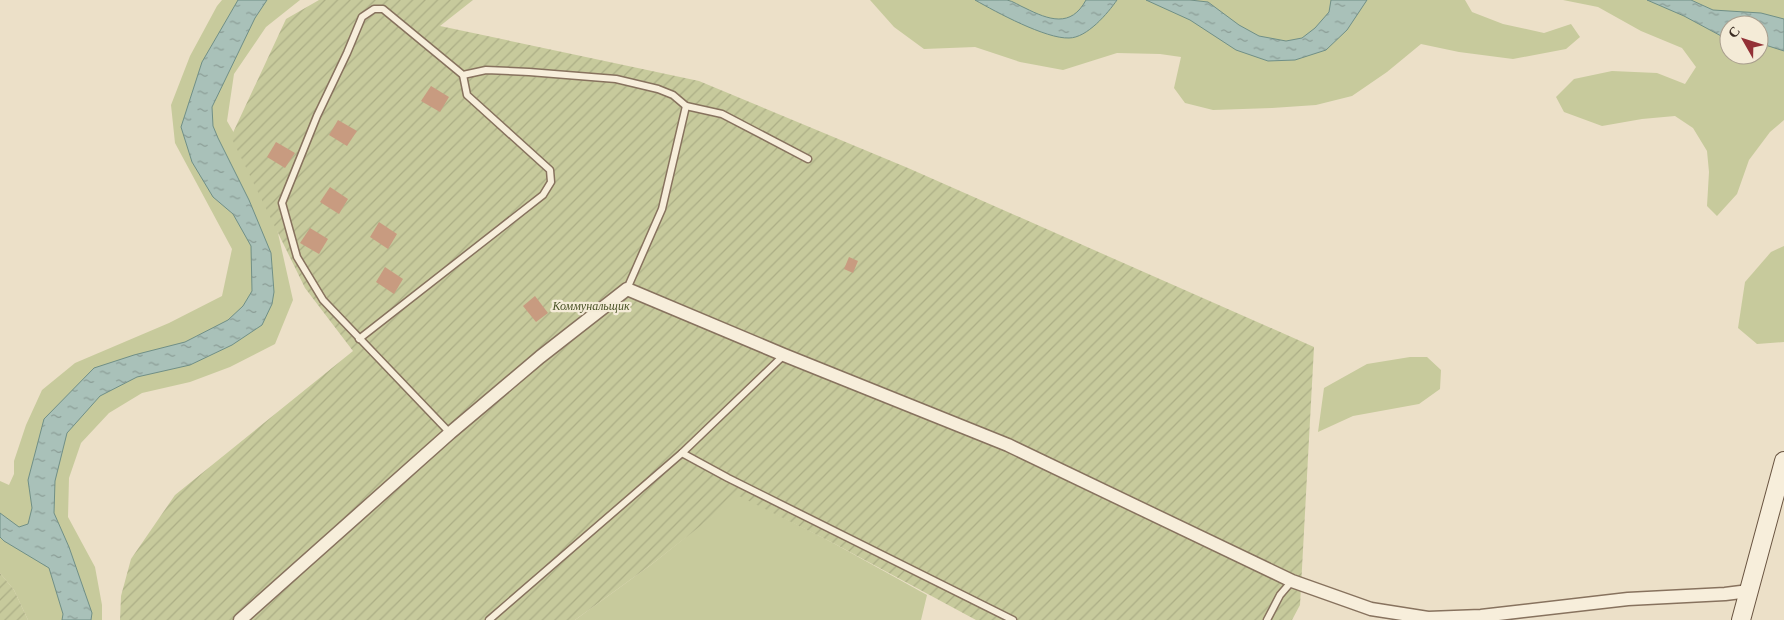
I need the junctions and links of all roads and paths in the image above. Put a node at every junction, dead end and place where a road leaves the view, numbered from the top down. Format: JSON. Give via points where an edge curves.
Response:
{"nodes":[{"id":1,"x":463,"y":75,"type":"junction"},
{"id":2,"x":686,"y":106,"type":"junction"},
{"id":3,"x":808,"y":159,"type":"dead end"},
{"id":4,"x":627,"y":289,"type":"junction"},
{"id":5,"x":359,"y":339,"type":"junction"},
{"id":6,"x":784,"y":355,"type":"junction"},
{"id":7,"x":450,"y":433,"type":"junction"},
{"id":8,"x":682,"y":453,"type":"junction"},
{"id":9,"x":1784,"y":462,"type":"edge"},
{"id":10,"x":1292,"y":581,"type":"junction"},
{"id":11,"x":1749,"y":591,"type":"junction"},
{"id":12,"x":240,"y":620,"type":"edge"},
{"id":13,"x":489,"y":620,"type":"edge"},
{"id":14,"x":1013,"y":620,"type":"edge"},
{"id":15,"x":1267,"y":620,"type":"edge"},
{"id":16,"x":1741,"y":620,"type":"edge"}],
"edges":[{"from":1,"to":2,"type":"lane","via":[[486,70],[616,79],[666,91]]},
{"from":1,"to":5,"type":"lane","via":[[467,95],[550,170],[551,182],[543,194]]},
{"from":1,"to":5,"type":"lane","via":[[384,9],[368,12],[362,17],[299,159],[282,203],[297,257],[323,300]]},
{"from":2,"to":3,"type":"lane","via":[[722,114]]},
{"from":2,"to":4,"type":"lane","via":[[662,209]]},
{"from":4,"to":6,"type":"street"},
{"from":4,"to":7,"type":"street"},
{"from":5,"to":7,"type":"lane"},
{"from":6,"to":8,"type":"lane"},
{"from":6,"to":10,"type":"street","via":[[1008,445]]},
{"from":7,"to":12,"type":"street"},
{"from":8,"to":13,"type":"lane"},
{"from":8,"to":14,"type":"lane"},
{"from":9,"to":11,"type":"street"},
{"from":10,"to":11,"type":"street","via":[[1372,609],[1428,618]]},
{"from":10,"to":15,"type":"lane","via":[[1280,595]]},
{"from":11,"to":16,"type":"street"}]}
